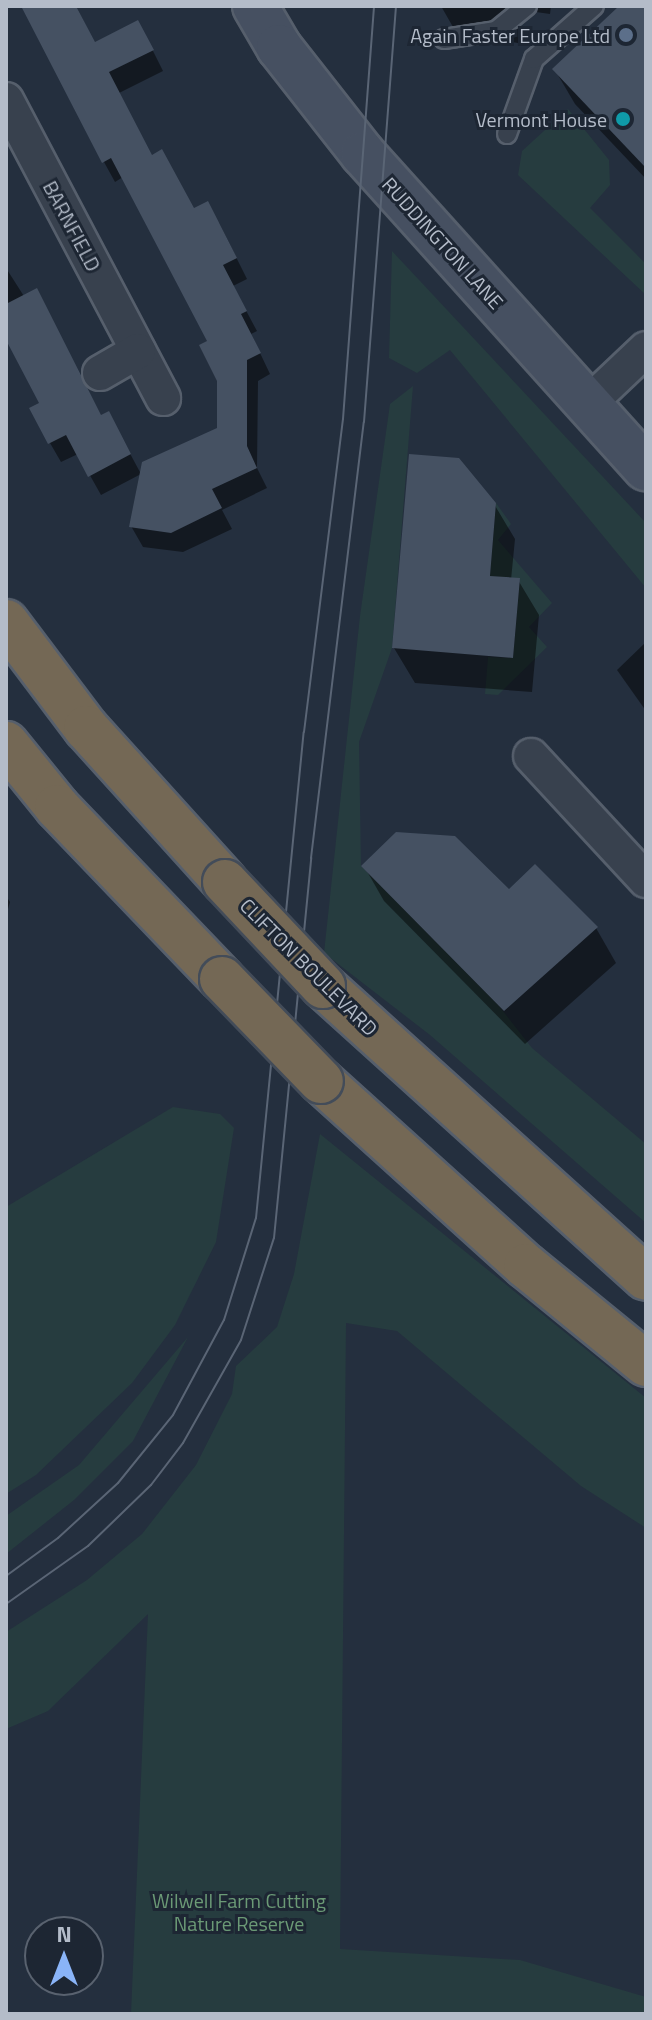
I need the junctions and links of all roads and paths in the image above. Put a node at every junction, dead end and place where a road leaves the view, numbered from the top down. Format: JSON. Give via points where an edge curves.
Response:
{"nodes":[{"id":1,"x":255,"y":6,"type":"edge"},
{"id":2,"x":527,"y":6,"type":"edge"},
{"id":3,"x":594,"y":6,"type":"edge"},
{"id":4,"x":444,"y":39,"type":"dead end"},
{"id":5,"x":6,"y":100,"type":"edge"},
{"id":6,"x":507,"y":134,"type":"dead end"},
{"id":7,"x":646,"y":349,"type":"edge"},
{"id":8,"x":138,"y":351,"type":"junction"},
{"id":9,"x":100,"y":373,"type":"dead end"},
{"id":10,"x":163,"y":398,"type":"dead end"},
{"id":11,"x":587,"y":405,"type":"junction"},
{"id":12,"x":646,"y":468,"type":"edge"},
{"id":13,"x":6,"y":622,"type":"edge"},
{"id":14,"x":6,"y":744,"type":"edge"},
{"id":15,"x":531,"y":756,"type":"dead end"},
{"id":16,"x":646,"y":880,"type":"edge"},
{"id":17,"x":646,"y":1278,"type":"edge"},
{"id":18,"x":646,"y":1364,"type":"edge"}],
"edges":[{"from":1,"to":11,"type":"main road","name":"RUDDINGTON LANE","via":[[279,47],[363,154]]},
{"from":2,"to":4,"type":"lane","via":[[496,31]]},
{"from":3,"to":6,"type":"lane","via":[[534,59]]},
{"from":5,"to":8,"type":"street","name":"BARNFIELD"},
{"from":7,"to":11,"type":"street"},
{"from":8,"to":9,"type":"street"},
{"from":8,"to":10,"type":"street","name":"BARNFIELD"},
{"from":11,"to":12,"type":"main road","name":"RUDDINGTON LANE"},
{"from":13,"to":17,"type":"highway","name":"CLIFTON BOULEVARD","bridge":true,"via":[[86,728],[323,986]]},
{"from":14,"to":18,"type":"highway","bridge":true,"via":[[57,807],[321,1081],[526,1266]]},
{"from":15,"to":16,"type":"street"}]}
